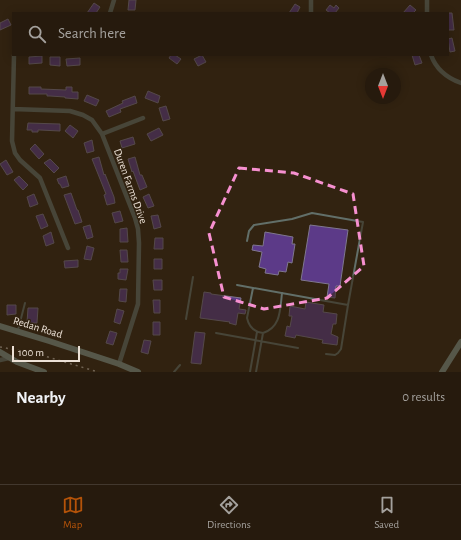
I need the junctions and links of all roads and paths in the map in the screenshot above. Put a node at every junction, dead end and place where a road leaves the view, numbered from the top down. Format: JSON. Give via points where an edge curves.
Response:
{"nodes":[{"id":1,"x":114,"y":0,"type":"edge"},
{"id":2,"x":311,"y":0,"type":"edge"},
{"id":3,"x":427,"y":0,"type":"edge"},
{"id":4,"x":110,"y":12,"type":"edge"},
{"id":5,"x":311,"y":12,"type":"edge"},
{"id":6,"x":427,"y":12,"type":"edge"},
{"id":7,"x":14,"y":56,"type":"edge"},
{"id":8,"x":432,"y":56,"type":"edge"},
{"id":9,"x":461,"y":83,"type":"edge"},
{"id":10,"x":13,"y":109,"type":"junction"},
{"id":11,"x":144,"y":118,"type":"dead end"},
{"id":12,"x":102,"y":134,"type":"junction"},
{"id":13,"x":247,"y":241,"type":"dead end"},
{"id":14,"x":68,"y":248,"type":"dead end"},
{"id":15,"x":193,"y":277,"type":"dead end"},
{"id":16,"x":237,"y":285,"type":"dead end"},
{"id":17,"x":253,"y":288,"type":"junction"},
{"id":18,"x":282,"y":293,"type":"junction"},
{"id":19,"x":24,"y":304,"type":"dead end"},
{"id":20,"x":348,"y":305,"type":"junction"},
{"id":21,"x":186,"y":319,"type":"dead end"},
{"id":22,"x":0,"y":326,"type":"edge"},
{"id":23,"x":18,"y":331,"type":"junction"},
{"id":24,"x":257,"y":332,"type":"junction"},
{"id":25,"x":216,"y":333,"type":"dead end"},
{"id":26,"x":264,"y":333,"type":"junction"},
{"id":27,"x":256,"y":340,"type":"junction"},
{"id":28,"x":262,"y":341,"type":"junction"},
{"id":29,"x":461,"y":342,"type":"edge"},
{"id":30,"x":298,"y":348,"type":"dead end"},
{"id":31,"x":0,"y":352,"type":"edge"},
{"id":32,"x":326,"y":354,"type":"dead end"},
{"id":33,"x":9,"y":358,"type":"junction"},
{"id":34,"x":0,"y":360,"type":"edge"},
{"id":35,"x":119,"y":364,"type":"junction"},
{"id":36,"x":180,"y":365,"type":"dead end"},
{"id":37,"x":44,"y":372,"type":"edge"},
{"id":38,"x":138,"y":372,"type":"edge"},
{"id":39,"x":174,"y":372,"type":"edge"},
{"id":40,"x":250,"y":372,"type":"edge"},
{"id":41,"x":256,"y":372,"type":"edge"},
{"id":42,"x":442,"y":372,"type":"edge"}],
"edges":[{"from":1,"to":4,"type":"street"},
{"from":2,"to":5,"type":"street"},
{"from":3,"to":6,"type":"street"},
{"from":7,"to":10,"type":"street"},
{"from":8,"to":9,"type":"street","via":[[441,71]]},
{"from":10,"to":12,"type":"street","name":"Duren Farms Drive","via":[[70,111],[83,114],[92,120]]},
{"from":10,"to":14,"type":"street","via":[[12,141],[15,152],[40,178]]},
{"from":11,"to":12,"type":"street"},
{"from":12,"to":35,"type":"street","name":"Duren Farms Drive","via":[[138,229],[139,242],[138,304]]},
{"from":13,"to":20,"type":"lane","via":[[249,231],[254,225],[312,213],[363,222]]},
{"from":15,"to":21,"type":"lane"},
{"from":16,"to":17,"type":"lane"},
{"from":17,"to":18,"type":"lane"},
{"from":17,"to":24,"type":"lane","via":[[247,318]]},
{"from":18,"to":20,"type":"lane"},
{"from":18,"to":26,"type":"lane","via":[[277,322]]},
{"from":19,"to":23,"type":"lane"},
{"from":20,"to":32,"type":"lane","via":[[341,349],[335,355]]},
{"from":22,"to":23,"type":"main road","name":"Redan Road"},
{"from":23,"to":35,"type":"main road","name":"Redan Road"},
{"from":24,"to":26,"type":"lane"},
{"from":24,"to":27,"type":"lane"},
{"from":25,"to":27,"type":"lane"},
{"from":26,"to":28,"type":"lane"},
{"from":27,"to":28,"type":"lane"},
{"from":27,"to":40,"type":"lane"},
{"from":28,"to":30,"type":"lane"},
{"from":28,"to":41,"type":"lane"},
{"from":29,"to":42,"type":"main road"},
{"from":31,"to":33,"type":"main road"},
{"from":33,"to":34,"type":"street"},
{"from":33,"to":37,"type":"main road"},
{"from":35,"to":38,"type":"main road","name":"Redan Road"},
{"from":36,"to":39,"type":"lane"}]}
